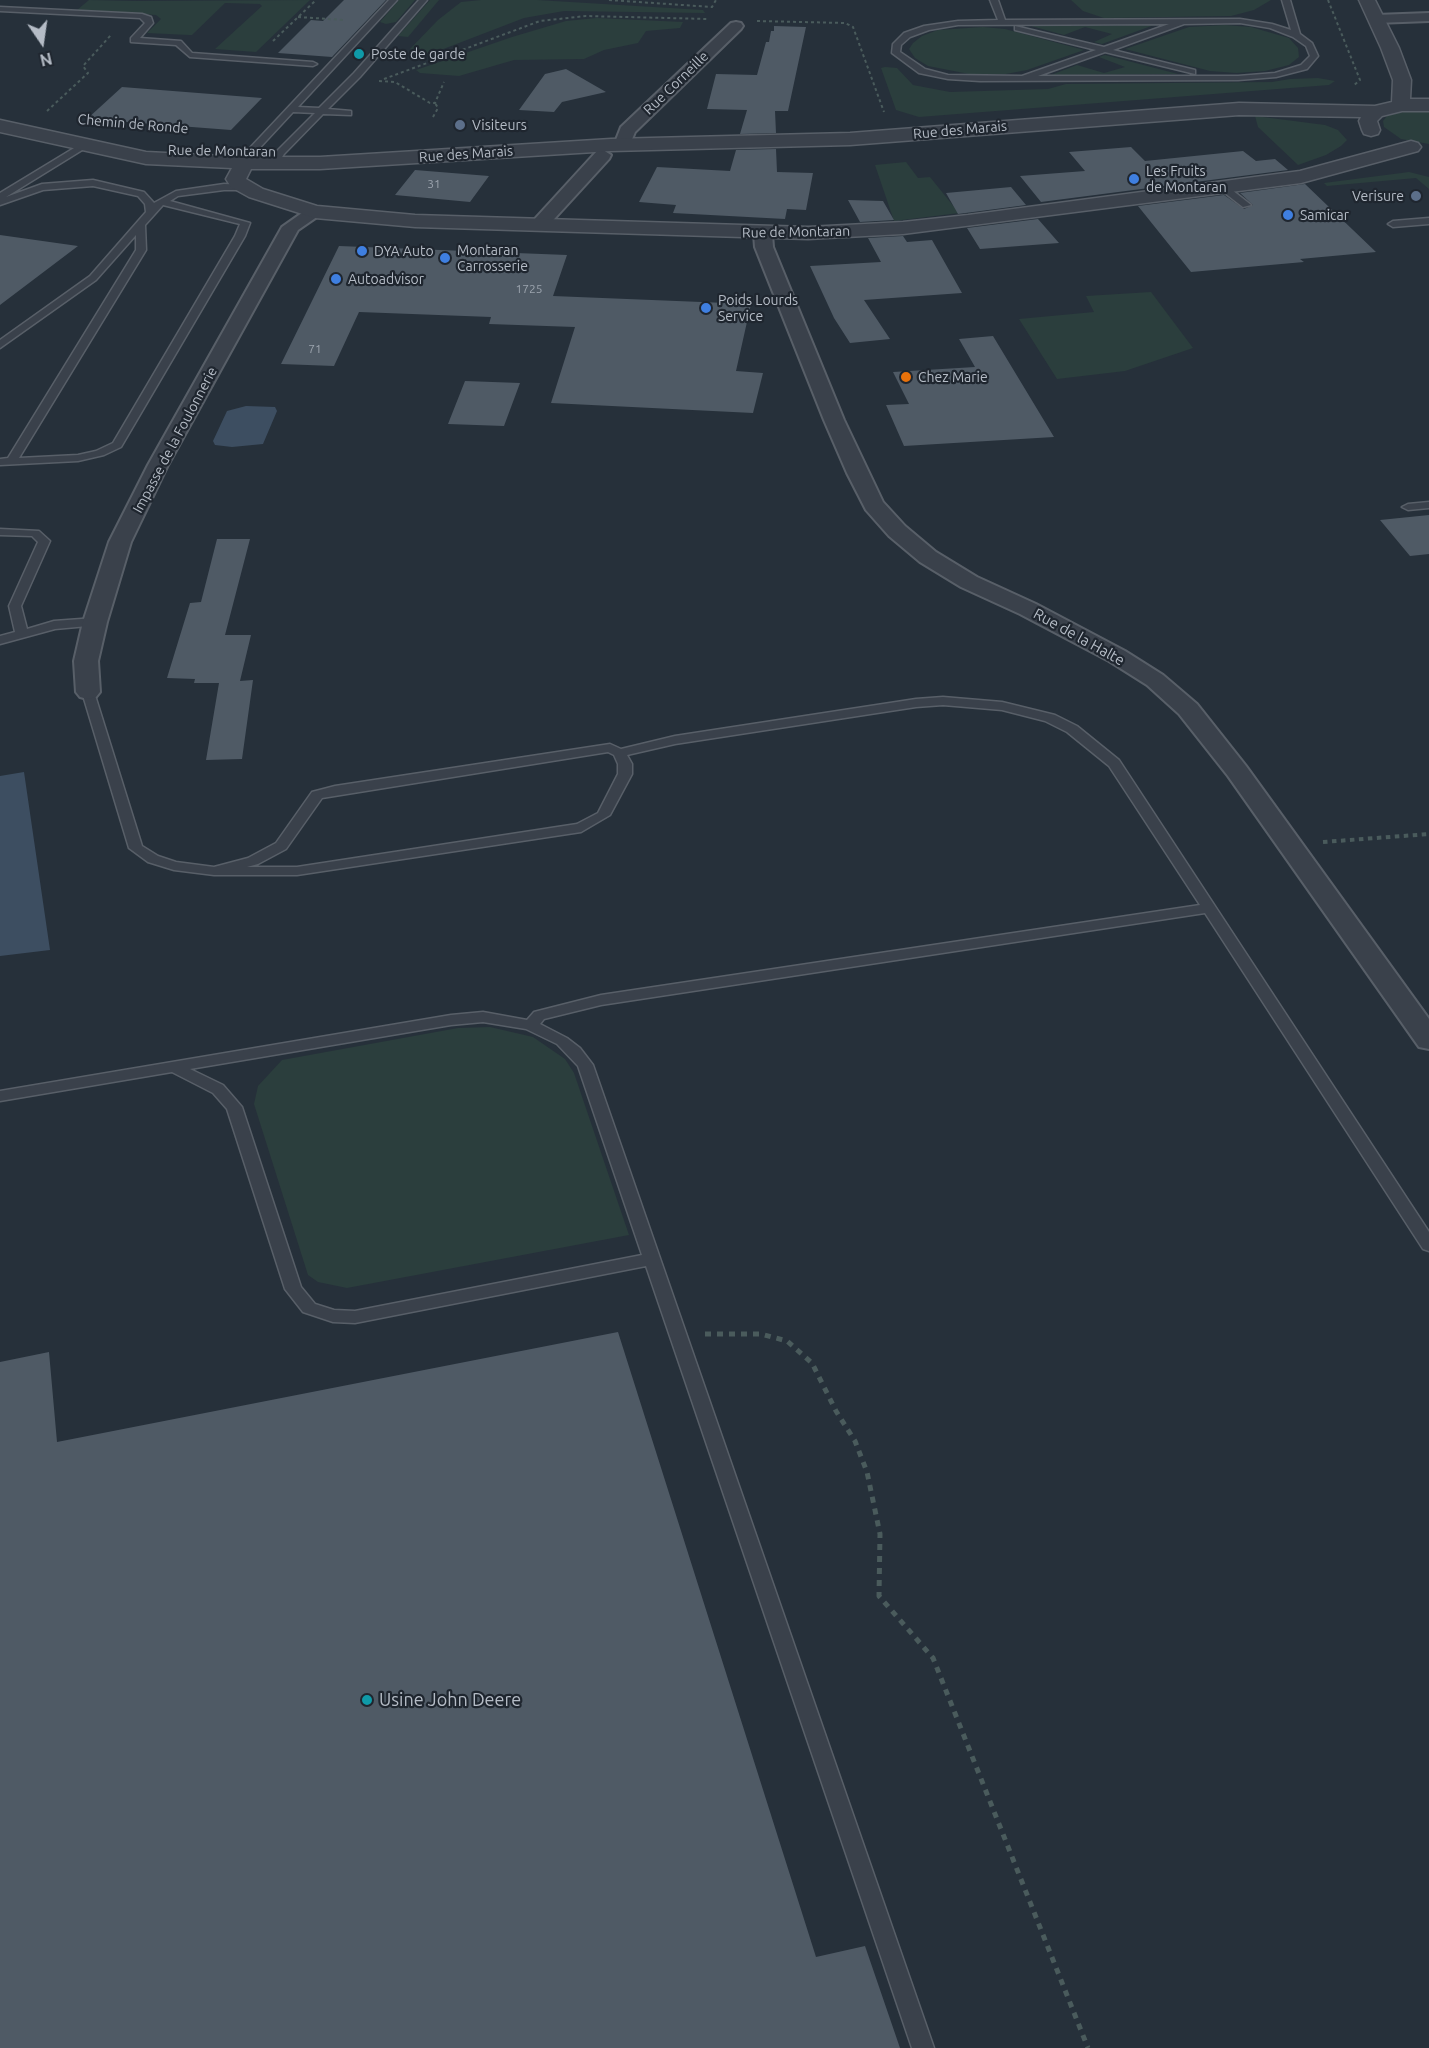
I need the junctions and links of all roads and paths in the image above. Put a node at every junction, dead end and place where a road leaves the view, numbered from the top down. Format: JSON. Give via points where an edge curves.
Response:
{"nodes":[{"id":1,"x":316,"y":0,"type":"edge"},
{"id":2,"x":393,"y":0,"type":"edge"},
{"id":3,"x":423,"y":0,"type":"edge"},
{"id":4,"x":609,"y":0,"type":"edge"},
{"id":5,"x":716,"y":0,"type":"edge"},
{"id":6,"x":994,"y":0,"type":"edge"},
{"id":7,"x":1286,"y":0,"type":"edge"},
{"id":8,"x":1367,"y":0,"type":"edge"},
{"id":9,"x":0,"y":9,"type":"edge"},
{"id":10,"x":298,"y":17,"type":"junction"},
{"id":11,"x":1429,"y":17,"type":"edge"},
{"id":12,"x":1376,"y":19,"type":"junction"},
{"id":13,"x":372,"y":22,"type":"junction"},
{"id":14,"x":998,"y":22,"type":"junction"},
{"id":15,"x":1183,"y":22,"type":"junction"},
{"id":16,"x":736,"y":26,"type":"dead end"},
{"id":17,"x":114,"y":32,"type":"dead end"},
{"id":18,"x":1296,"y":35,"type":"junction"},
{"id":19,"x":1103,"y":49,"type":"junction"},
{"id":20,"x":254,"y":59,"type":"junction"},
{"id":21,"x":313,"y":63,"type":"dead end"},
{"id":22,"x":1024,"y":78,"type":"junction"},
{"id":23,"x":1216,"y":78,"type":"junction"},
{"id":24,"x":1402,"y":80,"type":"junction"},
{"id":25,"x":373,"y":81,"type":"dead end"},
{"id":26,"x":444,"y":82,"type":"dead end"},
{"id":27,"x":1429,"y":98,"type":"edge"},
{"id":28,"x":435,"y":103,"type":"junction"},
{"id":29,"x":1401,"y":105,"type":"junction"},
{"id":30,"x":1429,"y":105,"type":"edge"},
{"id":31,"x":291,"y":109,"type":"junction"},
{"id":32,"x":316,"y":114,"type":"junction"},
{"id":33,"x":345,"y":116,"type":"dead end"},
{"id":34,"x":40,"y":117,"type":"dead end"},
{"id":35,"x":432,"y":117,"type":"dead end"},
{"id":36,"x":1374,"y":124,"type":"junction"},
{"id":37,"x":1,"y":127,"type":"edge"},
{"id":38,"x":84,"y":145,"type":"junction"},
{"id":39,"x":612,"y":148,"type":"junction"},
{"id":40,"x":1420,"y":148,"type":"edge"},
{"id":41,"x":323,"y":157,"type":"joint"},
{"id":42,"x":247,"y":158,"type":"junction"},
{"id":43,"x":277,"y":158,"type":"junction"},
{"id":44,"x":1345,"y":165,"type":"junction"},
{"id":45,"x":247,"y":188,"type":"junction"},
{"id":46,"x":1224,"y":188,"type":"junction"},
{"id":47,"x":0,"y":197,"type":"edge"},
{"id":48,"x":0,"y":202,"type":"edge"},
{"id":49,"x":162,"y":202,"type":"junction"},
{"id":50,"x":1246,"y":205,"type":"dead end"},
{"id":51,"x":151,"y":212,"type":"junction"},
{"id":52,"x":315,"y":212,"type":"junction"},
{"id":53,"x":1429,"y":221,"type":"edge"},
{"id":54,"x":140,"y":224,"type":"junction"},
{"id":55,"x":1393,"y":224,"type":"dead end"},
{"id":56,"x":539,"y":225,"type":"junction"},
{"id":57,"x":763,"y":234,"type":"junction"},
{"id":58,"x":0,"y":345,"type":"edge"},
{"id":59,"x":6,"y":462,"type":"edge"},
{"id":60,"x":1429,"y":505,"type":"edge"},
{"id":61,"x":1408,"y":507,"type":"dead end"},
{"id":62,"x":0,"y":532,"type":"edge"},
{"id":63,"x":95,"y":622,"type":"junction"},
{"id":64,"x":22,"y":634,"type":"junction"},
{"id":65,"x":0,"y":640,"type":"edge"},
{"id":66,"x":88,"y":692,"type":"joint"},
{"id":67,"x":619,"y":753,"type":"junction"},
{"id":68,"x":1429,"y":834,"type":"edge"},
{"id":69,"x":1289,"y":843,"type":"junction"},
{"id":70,"x":214,"y":871,"type":"junction"},
{"id":71,"x":1209,"y":908,"type":"junction"},
{"id":72,"x":530,"y":1025,"type":"junction"},
{"id":73,"x":1429,"y":1040,"type":"edge"},
{"id":74,"x":174,"y":1067,"type":"junction"},
{"id":75,"x":0,"y":1096,"type":"edge"},
{"id":76,"x":1429,"y":1245,"type":"edge"},
{"id":77,"x":652,"y":1259,"type":"junction"},
{"id":78,"x":677,"y":1334,"type":"junction"},
{"id":79,"x":923,"y":2048,"type":"edge"},
{"id":80,"x":1088,"y":2048,"type":"edge"}],
"edges":[{"from":1,"to":10,"type":"path"},
{"from":2,"to":13,"type":"lane"},
{"from":3,"to":32,"type":"lane","via":[[357,75]]},
{"from":4,"to":5,"type":"path","via":[[712,7]]},
{"from":6,"to":14,"type":"lane"},
{"from":7,"to":18,"type":"lane"},
{"from":8,"to":12,"type":"street"},
{"from":9,"to":20,"type":"lane","via":[[142,16],[149,23],[134,40],[178,43],[190,55]]},
{"from":10,"to":13,"type":"path"},
{"from":10,"to":20,"type":"path"},
{"from":11,"to":12,"type":"street"},
{"from":12,"to":24,"type":"street"},
{"from":13,"to":31,"type":"lane"},
{"from":14,"to":15,"type":"lane"},
{"from":14,"to":19,"type":"lane"},
{"from":14,"to":22,"type":"lane","via":[[927,28],[907,34],[897,44],[896,52],[922,71],[948,76]]},
{"from":15,"to":18,"type":"lane","via":[[1240,21]]},
{"from":15,"to":19,"type":"lane"},
{"from":16,"to":39,"type":"street","name":"Rue Corneille"},
{"from":17,"to":34,"type":"path","name":"Chemin de Ronde","via":[[83,66],[88,74]]},
{"from":18,"to":23,"type":"lane","via":[[1309,45],[1314,56],[1304,67],[1276,75]]},
{"from":19,"to":22,"type":"lane"},
{"from":19,"to":23,"type":"lane"},
{"from":20,"to":21,"type":"lane"},
{"from":22,"to":23,"type":"lane"},
{"from":24,"to":27,"type":"street"},
{"from":24,"to":29,"type":"street"},
{"from":25,"to":28,"type":"path","via":[[395,82]]},
{"from":26,"to":28,"type":"path"},
{"from":28,"to":35,"type":"path","via":[[438,108]]},
{"from":29,"to":30,"type":"street","name":"Rue de Montaran"},
{"from":29,"to":36,"type":"street","name":"Rue de Montaran"},
{"from":31,"to":32,"type":"lane"},
{"from":31,"to":42,"type":"lane"},
{"from":32,"to":33,"type":"lane"},
{"from":32,"to":43,"type":"lane"},
{"from":36,"to":39,"type":"street","name":"Rue des Marais","via":[[1310,110],[1272,108],[850,140]]},
{"from":36,"to":40,"type":"street","name":"Rue de Montaran"},
{"from":36,"to":44,"type":"street","name":"Rue de Montaran","via":[[1370,146]]},
{"from":37,"to":38,"type":"street","name":"Rue de Montaran"},
{"from":38,"to":42,"type":"street","name":"Rue de Montaran","via":[[146,158]]},
{"from":38,"to":47,"type":"lane"},
{"from":39,"to":41,"type":"street","name":"Rue des Marais"},
{"from":39,"to":56,"type":"street","name":"Rue Corneille"},
{"from":40,"to":44,"type":"street","name":"Rue de Montaran"},
{"from":41,"to":43,"type":"street","name":"Rue de Montaran"},
{"from":42,"to":43,"type":"street","name":"Rue de Montaran"},
{"from":42,"to":45,"type":"street","name":"Rue de Montaran","via":[[236,179]]},
{"from":43,"to":45,"type":"street","name":"Rue de Montaran","via":[[262,180]]},
{"from":44,"to":46,"type":"street","name":"Rue de Montaran","via":[[1301,177]]},
{"from":45,"to":49,"type":"lane","via":[[176,194]]},
{"from":45,"to":52,"type":"street","name":"Rue de Montaran"},
{"from":46,"to":50,"type":"lane"},
{"from":46,"to":57,"type":"street","name":"Rue de Montaran","via":[[903,228]]},
{"from":48,"to":51,"type":"lane","via":[[42,187],[93,183],[141,194]]},
{"from":49,"to":51,"type":"lane"},
{"from":49,"to":59,"type":"lane","via":[[245,223],[117,445],[78,458]]},
{"from":51,"to":54,"type":"lane"},
{"from":52,"to":56,"type":"street","name":"Rue de Montaran","via":[[415,221]]},
{"from":52,"to":63,"type":"street","name":"Impasse de la Foulonnerie","via":[[291,227],[158,465],[120,542]]},
{"from":53,"to":55,"type":"lane"},
{"from":54,"to":58,"type":"lane","via":[[93,278]]},
{"from":54,"to":59,"type":"lane","via":[[141,250]]},
{"from":56,"to":57,"type":"street","name":"Rue de Montaran"},
{"from":57,"to":69,"type":"street","name":"Rue de la Halte","via":[[857,473],[874,504],[897,531],[928,557],[969,582],[1028,609],[1155,680],[1188,709]]},
{"from":60,"to":61,"type":"lane"},
{"from":62,"to":64,"type":"lane","via":[[35,533],[44,541],[15,606]]},
{"from":63,"to":64,"type":"lane","via":[[54,625]]},
{"from":63,"to":66,"type":"street","name":"Impasse de la Foulonnerie","via":[[86,661]]},
{"from":64,"to":65,"type":"lane"},
{"from":66,"to":70,"type":"lane","via":[[136,848],[174,866]]},
{"from":67,"to":70,"type":"lane","via":[[610,748],[335,790],[318,795],[281,846],[253,861]]},
{"from":67,"to":70,"type":"lane","via":[[625,774],[603,815],[581,828],[297,871]]},
{"from":67,"to":71,"type":"lane","via":[[675,740],[916,703],[974,703],[1026,711],[1072,729],[1114,762]]},
{"from":68,"to":69,"type":"path"},
{"from":69,"to":73,"type":"street","name":"Rue de la Halte"},
{"from":71,"to":72,"type":"lane","via":[[601,1000],[539,1015]]},
{"from":71,"to":76,"type":"lane"},
{"from":72,"to":74,"type":"lane","via":[[483,1017],[451,1020]]},
{"from":72,"to":77,"type":"lane","via":[[562,1041],[585,1065]]},
{"from":74,"to":75,"type":"lane"},
{"from":74,"to":77,"type":"lane","via":[[218,1089],[234,1107],[293,1289],[309,1308],[333,1316],[355,1317]]},
{"from":77,"to":78,"type":"lane"},
{"from":78,"to":79,"type":"lane"},
{"from":78,"to":80,"type":"path","via":[[761,1334],[788,1341],[813,1362],[867,1472],[880,1533],[879,1596],[933,1658]]}]}
